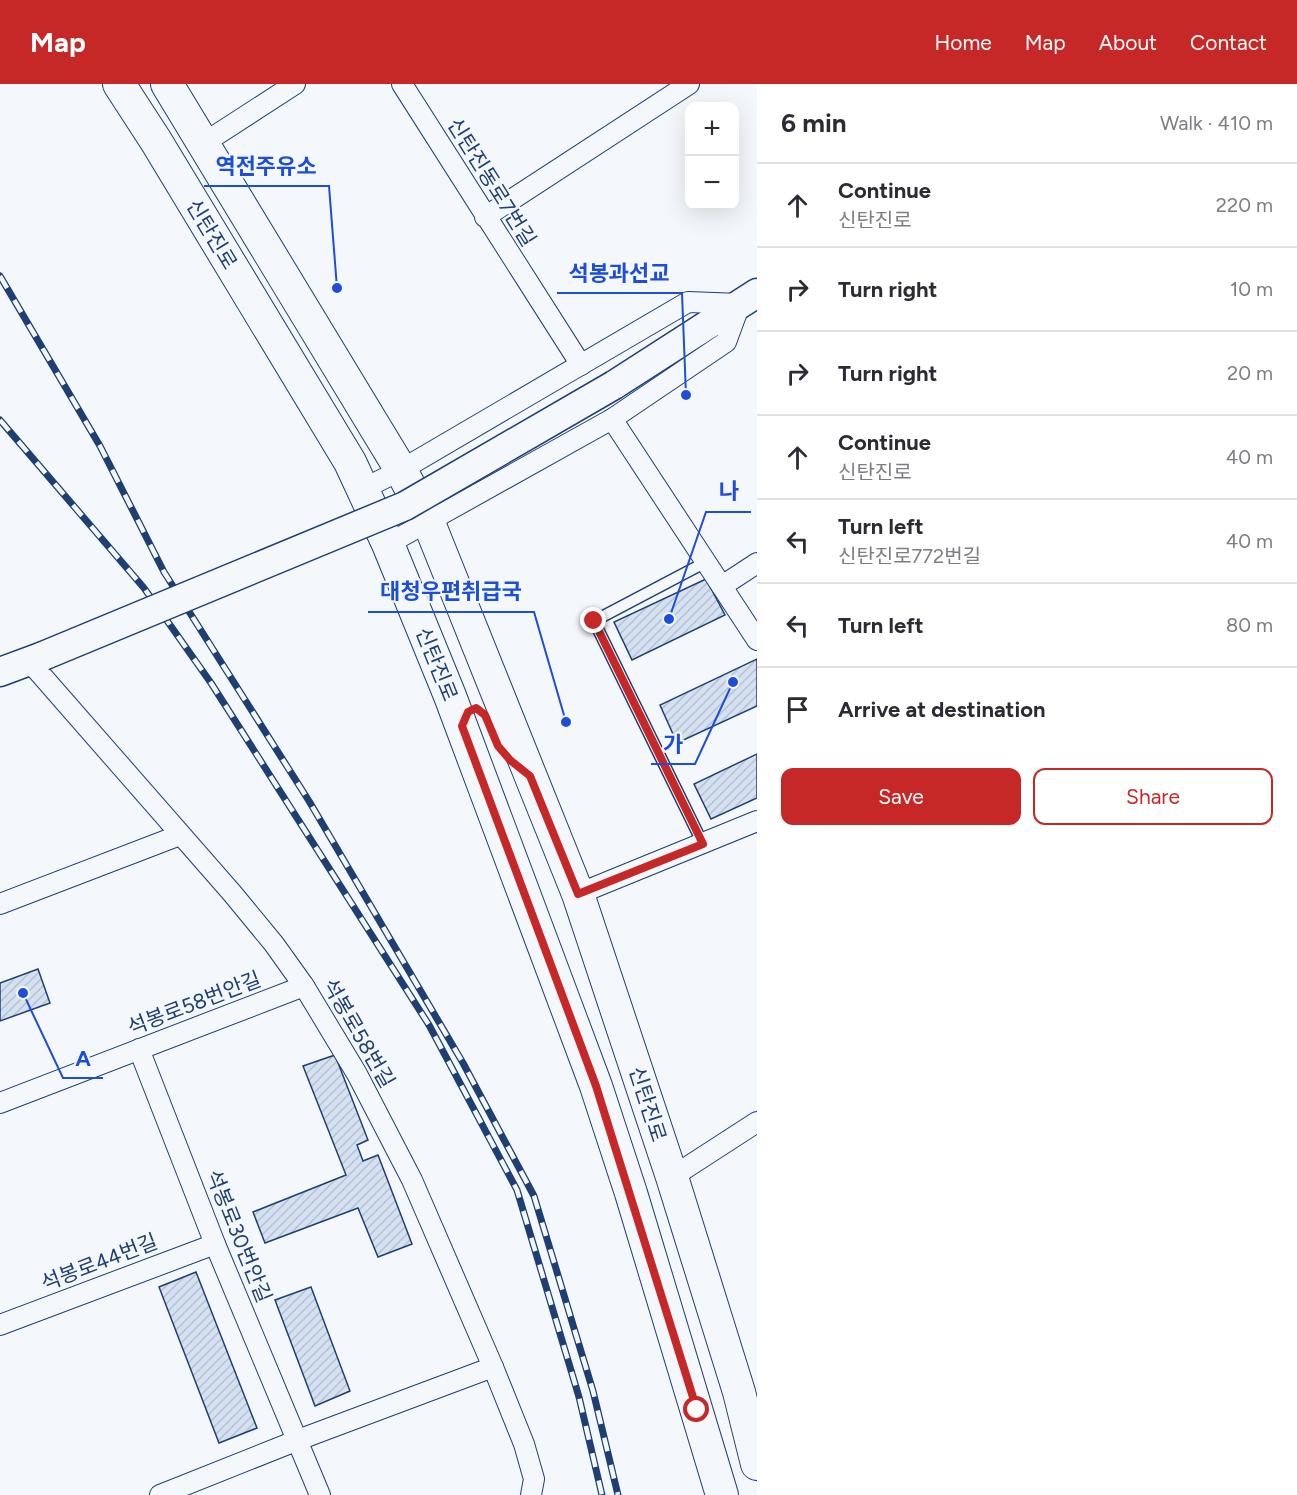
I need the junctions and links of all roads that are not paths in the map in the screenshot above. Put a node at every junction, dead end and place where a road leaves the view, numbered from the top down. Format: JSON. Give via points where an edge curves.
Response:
{"nodes":[{"id":1,"x":119,"y":84,"type":"edge"},
{"id":2,"x":167,"y":84,"type":"edge"},
{"id":3,"x":295,"y":84,"type":"edge"},
{"id":4,"x":402,"y":84,"type":"edge"},
{"id":5,"x":689,"y":84,"type":"edge"},
{"id":6,"x":204,"y":143,"type":"junction"},
{"id":7,"x":485,"y":217,"type":"junction"},
{"id":8,"x":749,"y":299,"type":"edge"},
{"id":9,"x":581,"y":365,"type":"junction"},
{"id":10,"x":612,"y":419,"type":"junction"},
{"id":11,"x":402,"y":470,"type":"junction"},
{"id":12,"x":363,"y":489,"type":"junction"},
{"id":13,"x":429,"y":523,"type":"junction"},
{"id":14,"x":388,"y":544,"type":"junction"},
{"id":15,"x":706,"y":562,"type":"junction"},
{"id":16,"x":757,"y":563,"type":"edge"},
{"id":17,"x":722,"y":586,"type":"junction"},
{"id":18,"x":757,"y":640,"type":"edge"},
{"id":19,"x":36,"y":658,"type":"junction"},
{"id":20,"x":1,"y":669,"type":"edge"},
{"id":21,"x":462,"y":726,"type":"junction"},
{"id":22,"x":530,"y":776,"type":"junction"},
{"id":23,"x":757,"y":821,"type":"edge"},
{"id":24,"x":180,"y":835,"type":"junction"},
{"id":25,"x":703,"y":844,"type":"junction"},
{"id":26,"x":578,"y":894,"type":"junction"},
{"id":27,"x":0,"y":904,"type":"edge"},
{"id":28,"x":304,"y":986,"type":"junction"},
{"id":29,"x":139,"y":1049,"type":"junction"},
{"id":30,"x":0,"y":1103,"type":"edge"},
{"id":31,"x":757,"y":1122,"type":"edge"},
{"id":32,"x":672,"y":1177,"type":"junction"},
{"id":33,"x":214,"y":1244,"type":"junction"},
{"id":34,"x":0,"y":1325,"type":"edge"},
{"id":35,"x":493,"y":1367,"type":"junction"},
{"id":36,"x":748,"y":1387,"type":"edge"},
{"id":37,"x":298,"y":1440,"type":"junction"},
{"id":38,"x":757,"y":1464,"type":"edge"},
{"id":39,"x":160,"y":1495,"type":"edge"},
{"id":40,"x":320,"y":1495,"type":"edge"},
{"id":41,"x":531,"y":1495,"type":"edge"},
{"id":42,"x":722,"y":1495,"type":"edge"}],
"edges":[{"from":1,"to":12,"type":"main road","name":"신탄진로"},
{"from":2,"to":6,"type":"main road","name":"신탄진로"},
{"from":3,"to":6,"type":"street"},
{"from":4,"to":7,"type":"street","name":"신탄진동로7번길"},
{"from":5,"to":7,"type":"street"},
{"from":6,"to":11,"type":"main road","name":"신탄진로"},
{"from":7,"to":9,"type":"street","name":"신탄진동로7번길"},
{"from":8,"to":9,"type":"street","via":[[688,302]]},
{"from":8,"to":10,"type":"street","via":[[726,342]]},
{"from":8,"to":19,"type":"main road","bridge":true,"via":[[614,385],[405,506]]},
{"from":9,"to":11,"type":"street"},
{"from":10,"to":13,"type":"street"},
{"from":10,"to":15,"type":"street"},
{"from":11,"to":12,"type":"street"},
{"from":11,"to":13,"type":"main road","name":"신탄진로"},
{"from":12,"to":14,"type":"main road","name":"신탄진로"},
{"from":13,"to":14,"type":"street"},
{"from":13,"to":22,"type":"main road","name":"신탄진로"},
{"from":14,"to":21,"type":"main road","name":"신탄진로"},
{"from":15,"to":17,"type":"street"},
{"from":15,"to":25,"type":"lane","via":[[594,621]]},
{"from":16,"to":17,"type":"street"},
{"from":17,"to":18,"type":"street"},
{"from":19,"to":20,"type":"main road"},
{"from":19,"to":24,"type":"street","name":"석봉로58번길"},
{"from":21,"to":22,"type":"main road","via":[[468,712],[476,708],[485,715],[498,746]]},
{"from":21,"to":42,"type":"main road","name":"신탄진로","via":[[596,1086]]},
{"from":22,"to":26,"type":"main road","name":"신탄진로"},
{"from":23,"to":25,"type":"street"},
{"from":24,"to":27,"type":"street"},
{"from":24,"to":28,"type":"street","name":"석봉로58번길","via":[[274,944]]},
{"from":25,"to":26,"type":"street"},
{"from":26,"to":32,"type":"main road","name":"신탄진로"},
{"from":28,"to":29,"type":"street","name":"석봉로58번안길"},
{"from":28,"to":35,"type":"street","name":"석봉로58번길","via":[[357,1074],[412,1180]]},
{"from":29,"to":30,"type":"street","name":"석봉로58번안길"},
{"from":29,"to":33,"type":"street","name":"석봉로30번안길"},
{"from":31,"to":32,"type":"street"},
{"from":32,"to":36,"type":"main road","name":"신탄진로"},
{"from":33,"to":34,"type":"street","name":"석봉로44번길"},
{"from":33,"to":37,"type":"street","name":"석봉로30번안길"},
{"from":35,"to":37,"type":"street"},
{"from":35,"to":41,"type":"street","name":"석봉로58번길","via":[[524,1444],[534,1479]]},
{"from":36,"to":38,"type":"main road","name":"신탄진로"},
{"from":37,"to":39,"type":"street"},
{"from":37,"to":40,"type":"street","name":"석봉로30번안길"}]}
